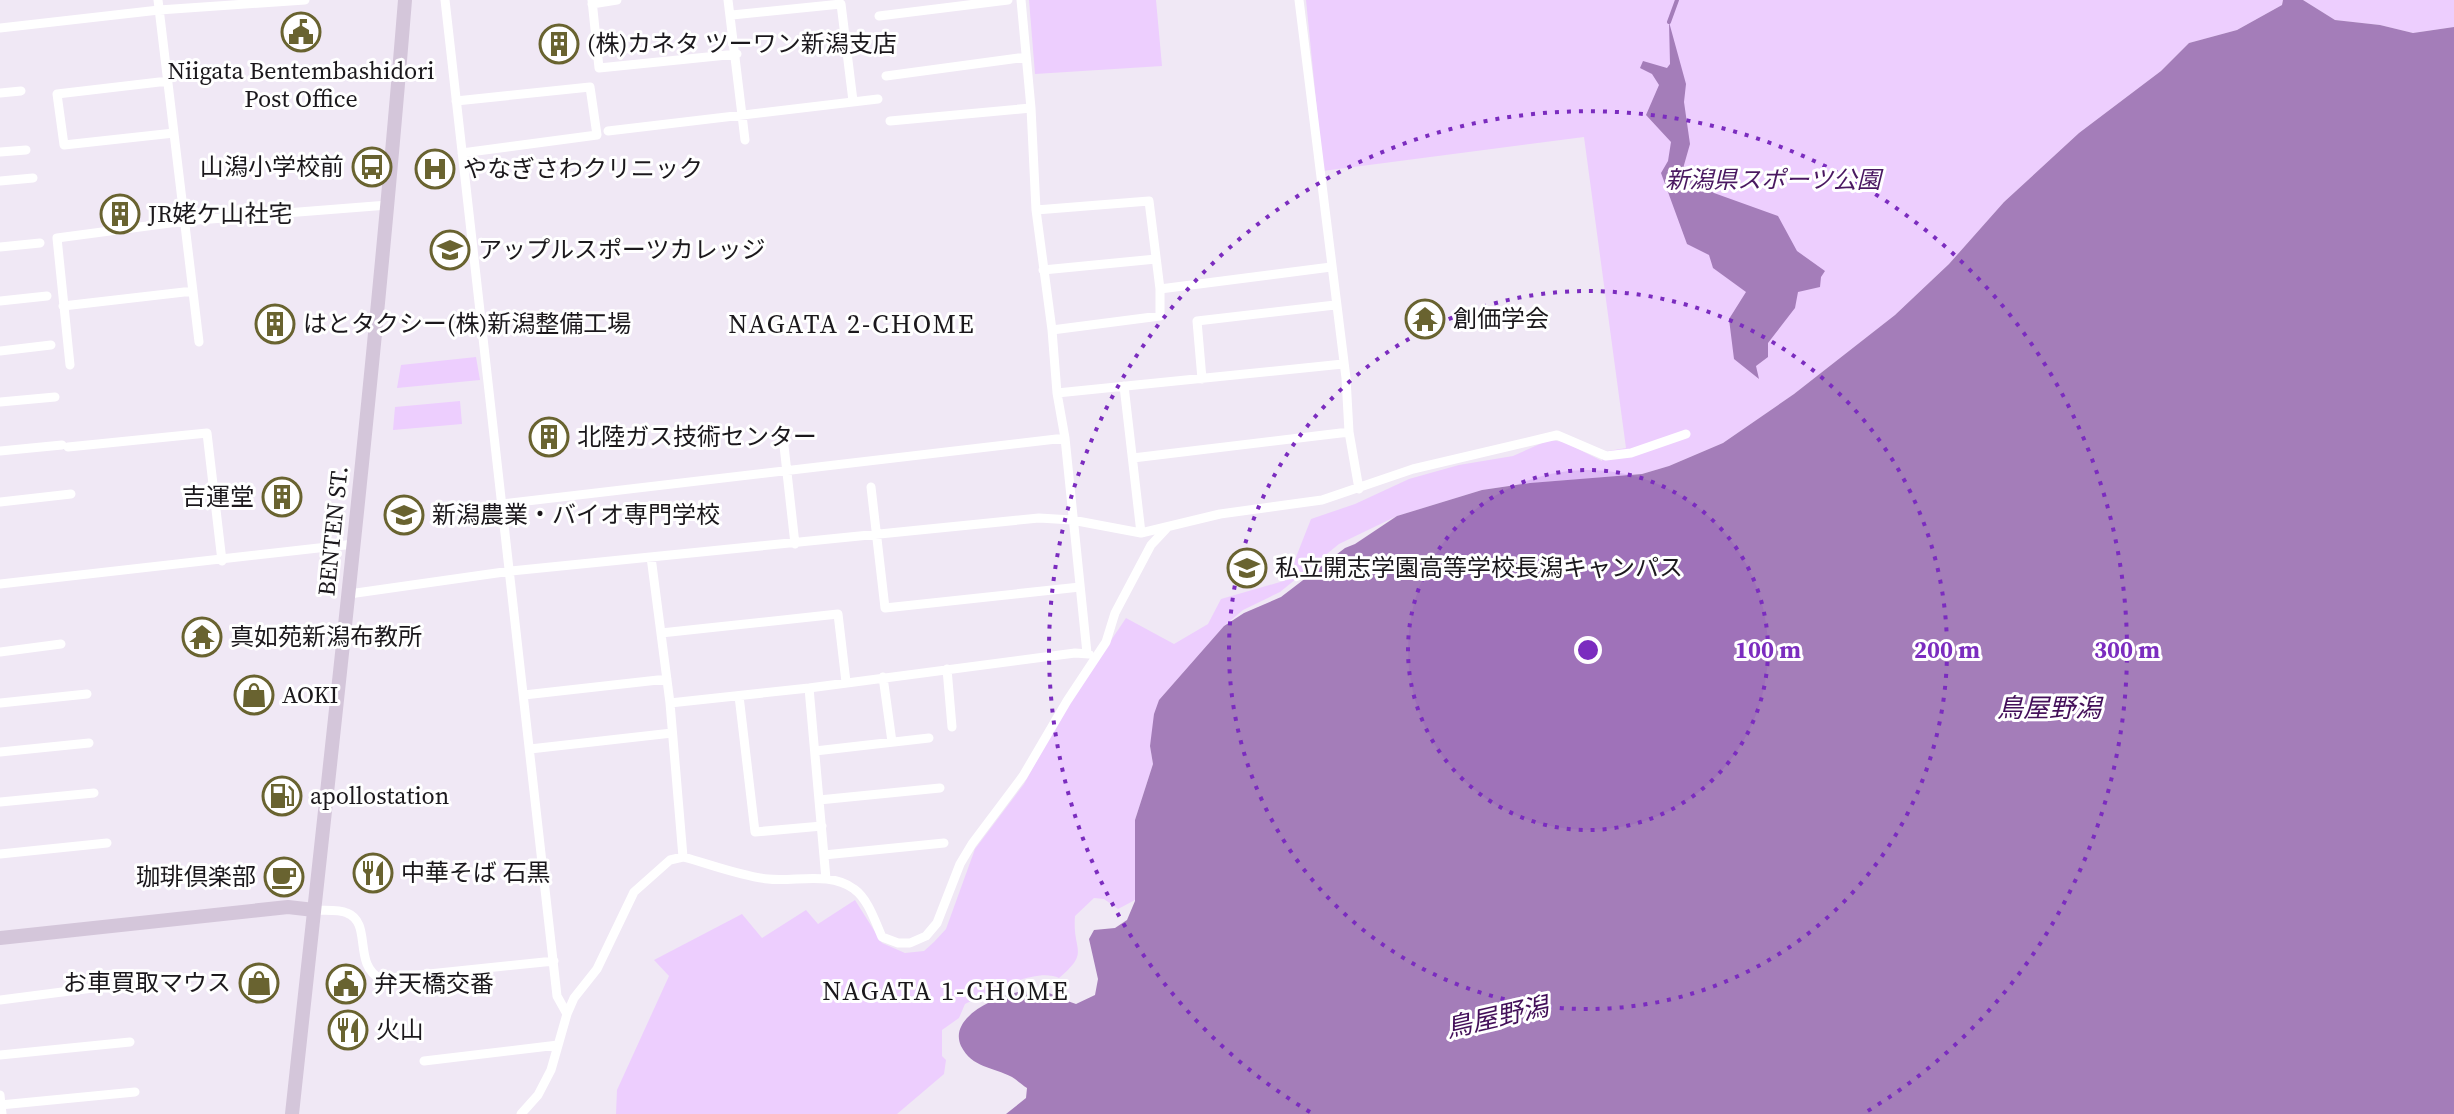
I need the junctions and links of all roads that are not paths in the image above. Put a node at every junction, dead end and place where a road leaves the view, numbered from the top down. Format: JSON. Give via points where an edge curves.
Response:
{"nodes":[{"id":1,"x":305,"y":0,"type":"edge"},
{"id":2,"x":405,"y":0,"type":"edge"},
{"id":3,"x":445,"y":0,"type":"edge"},
{"id":4,"x":617,"y":0,"type":"edge"},
{"id":5,"x":728,"y":0,"type":"edge"},
{"id":6,"x":1008,"y":0,"type":"edge"},
{"id":7,"x":1021,"y":0,"type":"edge"},
{"id":8,"x":1299,"y":0,"type":"edge"},
{"id":9,"x":592,"y":2,"type":"edge"},
{"id":10,"x":158,"y":5,"type":"edge"},
{"id":11,"x":732,"y":15,"type":"junction"},
{"id":12,"x":879,"y":16,"type":"dead end"},
{"id":13,"x":0,"y":28,"type":"edge"},
{"id":14,"x":737,"y":54,"type":"junction"},
{"id":15,"x":1026,"y":57,"type":"junction"},
{"id":16,"x":886,"y":76,"type":"dead end"},
{"id":17,"x":168,"y":81,"type":"junction"},
{"id":18,"x":21,"y":91,"type":"dead end"},
{"id":19,"x":0,"y":93,"type":"edge"},
{"id":20,"x":878,"y":99,"type":"dead end"},
{"id":21,"x":456,"y":101,"type":"junction"},
{"id":22,"x":853,"y":101,"type":"junction"},
{"id":23,"x":1031,"y":108,"type":"junction"},
{"id":24,"x":744,"y":113,"type":"junction"},
{"id":25,"x":890,"y":121,"type":"dead end"},
{"id":26,"x":608,"y":131,"type":"dead end"},
{"id":27,"x":174,"y":133,"type":"junction"},
{"id":28,"x":745,"y":140,"type":"dead end"},
{"id":29,"x":26,"y":150,"type":"dead end"},
{"id":30,"x":0,"y":152,"type":"edge"},
{"id":31,"x":462,"y":153,"type":"junction"},
{"id":32,"x":33,"y":178,"type":"dead end"},
{"id":33,"x":0,"y":181,"type":"edge"},
{"id":34,"x":388,"y":205,"type":"junction"},
{"id":35,"x":1036,"y":210,"type":"junction"},
{"id":36,"x":185,"y":221,"type":"junction"},
{"id":37,"x":40,"y":243,"type":"dead end"},
{"id":38,"x":0,"y":247,"type":"edge"},
{"id":39,"x":1156,"y":259,"type":"junction"},
{"id":40,"x":1331,"y":267,"type":"junction"},
{"id":41,"x":1043,"y":270,"type":"junction"},
{"id":42,"x":1160,"y":289,"type":"junction"},
{"id":43,"x":193,"y":291,"type":"junction"},
{"id":44,"x":47,"y":296,"type":"dead end"},
{"id":45,"x":0,"y":301,"type":"edge"},
{"id":46,"x":1335,"y":305,"type":"junction"},
{"id":47,"x":63,"y":306,"type":"junction"},
{"id":48,"x":1052,"y":330,"type":"junction"},
{"id":49,"x":199,"y":342,"type":"dead end"},
{"id":50,"x":51,"y":345,"type":"dead end"},
{"id":51,"x":0,"y":351,"type":"edge"},
{"id":52,"x":1343,"y":364,"type":"junction"},
{"id":53,"x":70,"y":365,"type":"dead end"},
{"id":54,"x":1202,"y":379,"type":"junction"},
{"id":55,"x":1124,"y":386,"type":"junction"},
{"id":56,"x":1057,"y":393,"type":"junction"},
{"id":57,"x":55,"y":397,"type":"dead end"},
{"id":58,"x":0,"y":402,"type":"edge"},
{"id":59,"x":1349,"y":432,"type":"junction"},
{"id":60,"x":1686,"y":434,"type":"dead end"},
{"id":61,"x":783,"y":437,"type":"dead end"},
{"id":62,"x":1065,"y":438,"type":"junction"},
{"id":63,"x":0,"y":451,"type":"edge"},
{"id":64,"x":1133,"y":458,"type":"junction"},
{"id":65,"x":787,"y":471,"type":"junction"},
{"id":66,"x":871,"y":487,"type":"dead end"},
{"id":67,"x":1359,"y":489,"type":"junction"},
{"id":68,"x":71,"y":494,"type":"dead end"},
{"id":69,"x":0,"y":502,"type":"edge"},
{"id":70,"x":502,"y":504,"type":"junction"},
{"id":71,"x":1072,"y":520,"type":"junction"},
{"id":72,"x":1167,"y":527,"type":"junction"},
{"id":73,"x":1141,"y":533,"type":"junction"},
{"id":74,"x":876,"y":535,"type":"junction"},
{"id":75,"x":354,"y":544,"type":"junction"},
{"id":76,"x":795,"y":544,"type":"junction"},
{"id":77,"x":651,"y":557,"type":"junction"},
{"id":78,"x":222,"y":561,"type":"junction"},
{"id":79,"x":511,"y":571,"type":"junction"},
{"id":80,"x":0,"y":584,"type":"edge"},
{"id":81,"x":1080,"y":587,"type":"junction"},
{"id":82,"x":349,"y":594,"type":"junction"},
{"id":83,"x":661,"y":633,"type":"junction"},
{"id":84,"x":61,"y":644,"type":"dead end"},
{"id":85,"x":0,"y":652,"type":"edge"},
{"id":86,"x":1091,"y":655,"type":"junction"},
{"id":87,"x":947,"y":669,"type":"junction"},
{"id":88,"x":883,"y":677,"type":"junction"},
{"id":89,"x":667,"y":679,"type":"junction"},
{"id":90,"x":846,"y":682,"type":"junction"},
{"id":91,"x":809,"y":688,"type":"junction"},
{"id":92,"x":87,"y":694,"type":"dead end"},
{"id":93,"x":524,"y":695,"type":"junction"},
{"id":94,"x":739,"y":696,"type":"junction"},
{"id":95,"x":0,"y":703,"type":"edge"},
{"id":96,"x":670,"y":703,"type":"junction"},
{"id":97,"x":952,"y":727,"type":"dead end"},
{"id":98,"x":672,"y":733,"type":"junction"},
{"id":99,"x":929,"y":738,"type":"dead end"},
{"id":100,"x":892,"y":742,"type":"junction"},
{"id":101,"x":89,"y":743,"type":"dead end"},
{"id":102,"x":530,"y":749,"type":"junction"},
{"id":103,"x":815,"y":751,"type":"junction"},
{"id":104,"x":0,"y":752,"type":"edge"},
{"id":105,"x":940,"y":788,"type":"dead end"},
{"id":106,"x":94,"y":793,"type":"dead end"},
{"id":107,"x":819,"y":800,"type":"junction"},
{"id":108,"x":0,"y":802,"type":"edge"},
{"id":109,"x":822,"y":826,"type":"junction"},
{"id":110,"x":107,"y":843,"type":"dead end"},
{"id":111,"x":944,"y":843,"type":"dead end"},
{"id":112,"x":0,"y":854,"type":"edge"},
{"id":113,"x":824,"y":855,"type":"junction"},
{"id":114,"x":683,"y":857,"type":"junction"},
{"id":115,"x":826,"y":879,"type":"junction"},
{"id":116,"x":314,"y":910,"type":"junction"},
{"id":117,"x":0,"y":938,"type":"edge"},
{"id":118,"x":554,"y":961,"type":"junction"},
{"id":119,"x":124,"y":984,"type":"dead end"},
{"id":120,"x":0,"y":1000,"type":"edge"},
{"id":121,"x":567,"y":1014,"type":"junction"},
{"id":122,"x":130,"y":1042,"type":"dead end"},
{"id":123,"x":558,"y":1045,"type":"junction"},
{"id":124,"x":0,"y":1055,"type":"edge"},
{"id":125,"x":424,"y":1061,"type":"dead end"},
{"id":126,"x":135,"y":1092,"type":"dead end"},
{"id":127,"x":1,"y":1105,"type":"edge"},
{"id":128,"x":292,"y":1114,"type":"edge"},
{"id":129,"x":521,"y":1114,"type":"edge"}],
"edges":[{"from":1,"to":10,"type":"street"},
{"from":2,"to":34,"type":"street","name":"BENTEN ST."},
{"from":3,"to":21,"type":"street"},
{"from":4,"to":9,"type":"street"},
{"from":5,"to":11,"type":"street"},
{"from":6,"to":12,"type":"street"},
{"from":7,"to":15,"type":"street"},
{"from":8,"to":40,"type":"street"},
{"from":9,"to":14,"type":"street","via":[[599,68]]},
{"from":10,"to":13,"type":"street"},
{"from":10,"to":17,"type":"street"},
{"from":11,"to":14,"type":"street"},
{"from":11,"to":22,"type":"street","via":[[841,4]]},
{"from":14,"to":24,"type":"street"},
{"from":15,"to":16,"type":"street"},
{"from":15,"to":23,"type":"street"},
{"from":17,"to":27,"type":"street"},
{"from":17,"to":27,"type":"street","via":[[57,94],[64,145]]},
{"from":18,"to":19,"type":"street"},
{"from":20,"to":22,"type":"street"},
{"from":21,"to":31,"type":"street"},
{"from":21,"to":31,"type":"street","via":[[590,87],[597,135]]},
{"from":22,"to":24,"type":"street"},
{"from":23,"to":25,"type":"street"},
{"from":23,"to":35,"type":"street"},
{"from":24,"to":26,"type":"street"},
{"from":24,"to":28,"type":"street"},
{"from":27,"to":36,"type":"street"},
{"from":29,"to":30,"type":"street"},
{"from":31,"to":70,"type":"street"},
{"from":32,"to":33,"type":"street"},
{"from":34,"to":36,"type":"street"},
{"from":34,"to":75,"type":"street","name":"BENTEN ST."},
{"from":35,"to":39,"type":"street","via":[[1149,201]]},
{"from":35,"to":41,"type":"street"},
{"from":36,"to":43,"type":"street"},
{"from":36,"to":47,"type":"street","via":[[57,238]]},
{"from":37,"to":38,"type":"street"},
{"from":39,"to":41,"type":"street"},
{"from":39,"to":42,"type":"street"},
{"from":40,"to":42,"type":"street"},
{"from":40,"to":46,"type":"street"},
{"from":41,"to":48,"type":"street"},
{"from":42,"to":48,"type":"street","via":[[1160,316]]},
{"from":43,"to":47,"type":"street"},
{"from":43,"to":49,"type":"street"},
{"from":44,"to":45,"type":"street"},
{"from":46,"to":52,"type":"street"},
{"from":46,"to":54,"type":"street","via":[[1197,321]]},
{"from":47,"to":53,"type":"street"},
{"from":48,"to":56,"type":"street"},
{"from":50,"to":51,"type":"street"},
{"from":52,"to":54,"type":"street"},
{"from":52,"to":59,"type":"street"},
{"from":54,"to":55,"type":"street"},
{"from":55,"to":56,"type":"street"},
{"from":55,"to":64,"type":"street"},
{"from":56,"to":62,"type":"street"},
{"from":57,"to":58,"type":"street"},
{"from":59,"to":64,"type":"street"},
{"from":59,"to":67,"type":"street"},
{"from":60,"to":67,"type":"street","via":[[1606,456],[1557,435],[1413,469]]},
{"from":61,"to":65,"type":"street"},
{"from":62,"to":65,"type":"street"},
{"from":62,"to":71,"type":"street"},
{"from":63,"to":78,"type":"street","via":[[207,433]]},
{"from":64,"to":73,"type":"street"},
{"from":65,"to":70,"type":"street"},
{"from":65,"to":76,"type":"street"},
{"from":66,"to":74,"type":"street"},
{"from":67,"to":72,"type":"street"},
{"from":68,"to":69,"type":"street"},
{"from":70,"to":79,"type":"street"},
{"from":71,"to":73,"type":"street"},
{"from":71,"to":74,"type":"street","via":[[1039,518]]},
{"from":71,"to":81,"type":"street"},
{"from":72,"to":73,"type":"street"},
{"from":72,"to":86,"type":"street","via":[[1151,545],[1115,613],[1106,642]]},
{"from":74,"to":76,"type":"street"},
{"from":74,"to":81,"type":"street","via":[[885,608]]},
{"from":75,"to":78,"type":"street"},
{"from":75,"to":82,"type":"street","name":"BENTEN ST."},
{"from":76,"to":77,"type":"street"},
{"from":77,"to":79,"type":"street"},
{"from":77,"to":83,"type":"street"},
{"from":78,"to":80,"type":"street"},
{"from":79,"to":82,"type":"street"},
{"from":79,"to":93,"type":"street"},
{"from":81,"to":86,"type":"street"},
{"from":82,"to":116,"type":"street","name":"BENTEN ST."},
{"from":83,"to":89,"type":"street"},
{"from":83,"to":90,"type":"street","via":[[838,614]]},
{"from":84,"to":85,"type":"street"},
{"from":86,"to":87,"type":"street"},
{"from":86,"to":115,"type":"street","via":[[1023,776],[960,864],[937,923],[926,936],[910,943],[882,937],[862,895]]},
{"from":87,"to":88,"type":"street"},
{"from":87,"to":97,"type":"street"},
{"from":88,"to":90,"type":"street"},
{"from":88,"to":100,"type":"street"},
{"from":89,"to":93,"type":"street"},
{"from":89,"to":96,"type":"street"},
{"from":90,"to":91,"type":"street"},
{"from":91,"to":94,"type":"street"},
{"from":91,"to":103,"type":"street"},
{"from":92,"to":95,"type":"street"},
{"from":93,"to":102,"type":"street"},
{"from":94,"to":96,"type":"street"},
{"from":94,"to":109,"type":"street","via":[[755,832]]},
{"from":96,"to":98,"type":"street"},
{"from":98,"to":102,"type":"street"},
{"from":98,"to":114,"type":"street"},
{"from":99,"to":100,"type":"street"},
{"from":100,"to":103,"type":"street"},
{"from":101,"to":104,"type":"street"},
{"from":102,"to":118,"type":"street"},
{"from":103,"to":107,"type":"street"},
{"from":105,"to":107,"type":"street"},
{"from":106,"to":108,"type":"street"},
{"from":107,"to":109,"type":"street"},
{"from":109,"to":113,"type":"street"},
{"from":110,"to":112,"type":"street"},
{"from":111,"to":113,"type":"street"},
{"from":113,"to":115,"type":"street"},
{"from":114,"to":115,"type":"street","via":[[766,879]]},
{"from":114,"to":121,"type":"street","via":[[670,860],[634,892],[597,969]]},
{"from":116,"to":117,"type":"street","via":[[288,907]]},
{"from":116,"to":118,"type":"street","via":[[345,912],[356,919],[366,964],[381,979]]},
{"from":116,"to":128,"type":"street","name":"BENTEN ST."},
{"from":118,"to":121,"type":"street","via":[[557,996]]},
{"from":119,"to":120,"type":"street"},
{"from":121,"to":123,"type":"street"},
{"from":122,"to":124,"type":"street"},
{"from":123,"to":125,"type":"street"},
{"from":123,"to":129,"type":"street","via":[[538,1095]]},
{"from":126,"to":127,"type":"street"}]}
